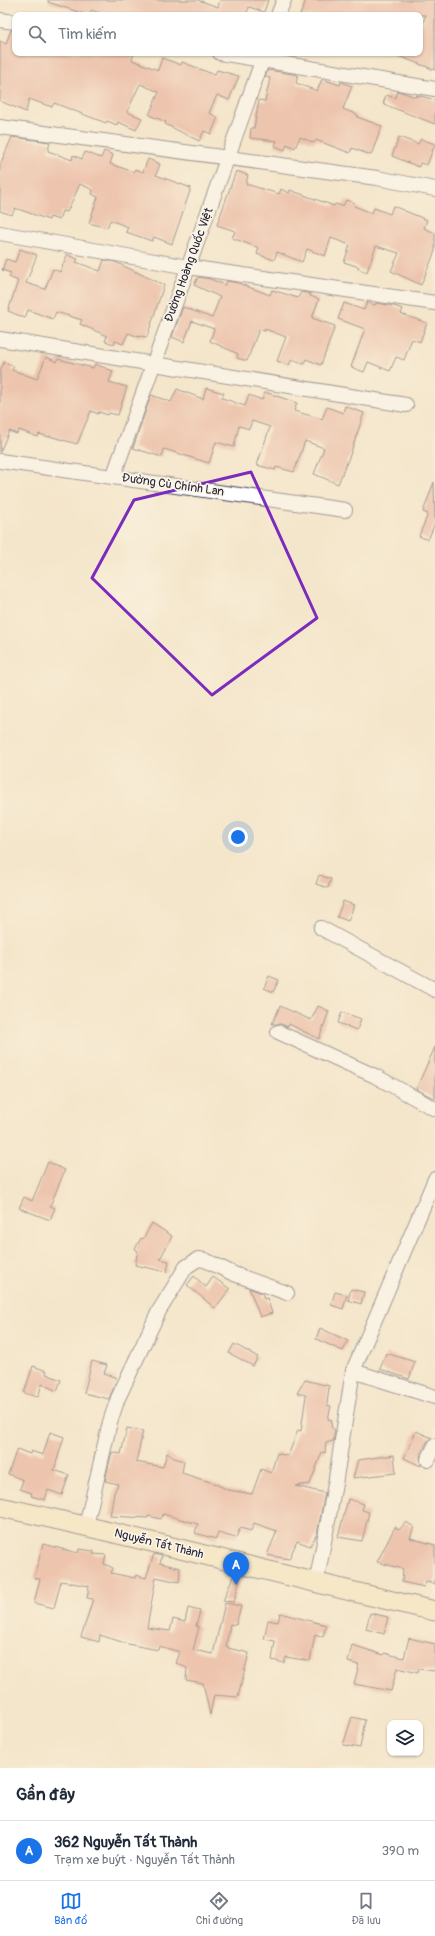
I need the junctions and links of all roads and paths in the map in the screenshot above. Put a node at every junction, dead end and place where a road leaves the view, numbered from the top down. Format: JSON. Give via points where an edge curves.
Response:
{"nodes":[{"id":1,"x":284,"y":0,"type":"edge"},
{"id":2,"x":279,"y":12,"type":"edge"},
{"id":3,"x":0,"y":20,"type":"edge"},
{"id":4,"x":12,"y":22,"type":"edge"},
{"id":5,"x":263,"y":56,"type":"edge"},
{"id":6,"x":435,"y":90,"type":"edge"},
{"id":7,"x":0,"y":127,"type":"edge"},
{"id":8,"x":227,"y":158,"type":"junction"},
{"id":9,"x":435,"y":189,"type":"edge"},
{"id":10,"x":0,"y":233,"type":"edge"},
{"id":11,"x":188,"y":267,"type":"junction"},
{"id":12,"x":435,"y":303,"type":"edge"},
{"id":13,"x":0,"y":339,"type":"edge"},
{"id":14,"x":153,"y":364,"type":"junction"},
{"id":15,"x":406,"y":405,"type":"dead end"},
{"id":16,"x":0,"y":461,"type":"edge"},
{"id":17,"x":112,"y":477,"type":"junction"},
{"id":18,"x":345,"y":510,"type":"dead end"},
{"id":19,"x":321,"y":928,"type":"dead end"},
{"id":20,"x":435,"y":990,"type":"edge"},
{"id":21,"x":278,"y":1032,"type":"dead end"},
{"id":22,"x":435,"y":1109,"type":"edge"},
{"id":23,"x":435,"y":1179,"type":"edge"},
{"id":24,"x":287,"y":1293,"type":"dead end"},
{"id":25,"x":353,"y":1371,"type":"junction"},
{"id":26,"x":435,"y":1397,"type":"edge"},
{"id":27,"x":435,"y":1446,"type":"edge"},
{"id":28,"x":428,"y":1460,"type":"dead end"},
{"id":29,"x":0,"y":1507,"type":"edge"},
{"id":30,"x":86,"y":1526,"type":"junction"},
{"id":31,"x":316,"y":1584,"type":"junction"},
{"id":32,"x":435,"y":1611,"type":"edge"}],
"edges":[{"from":1,"to":2,"type":"street"},
{"from":3,"to":4,"type":"street"},
{"from":5,"to":6,"type":"street"},
{"from":5,"to":8,"type":"street","name":"Đường Hoàng Quốc Việt"},
{"from":7,"to":8,"type":"street"},
{"from":8,"to":9,"type":"street","via":[[377,178]]},
{"from":8,"to":11,"type":"street","name":"Đường Hoàng Quốc Việt"},
{"from":10,"to":11,"type":"street"},
{"from":11,"to":12,"type":"street"},
{"from":11,"to":14,"type":"street","name":"Đường Hoàng Quốc Việt"},
{"from":13,"to":14,"type":"street"},
{"from":14,"to":15,"type":"street"},
{"from":14,"to":17,"type":"street","name":"Đường Hoàng Quốc Việt"},
{"from":16,"to":17,"type":"street","name":"Đường Cù Chính Lan"},
{"from":17,"to":18,"type":"street","name":"Đường Cù Chính Lan"},
{"from":19,"to":20,"type":"street"},
{"from":21,"to":22,"type":"street","via":[[375,1076]]},
{"from":23,"to":25,"type":"street"},
{"from":24,"to":30,"type":"street","via":[[234,1274],[205,1260],[198,1259],[186,1267],[159,1311],[118,1398],[108,1429]]},
{"from":25,"to":26,"type":"street"},
{"from":25,"to":31,"type":"street"},
{"from":27,"to":28,"type":"street"},
{"from":29,"to":30,"type":"main road","name":"Nguyễn Tất Thành"},
{"from":30,"to":31,"type":"main road","name":"Nguyễn Tất Thành"},
{"from":31,"to":32,"type":"main road","name":"Nguyễn Tất Thành"}]}
